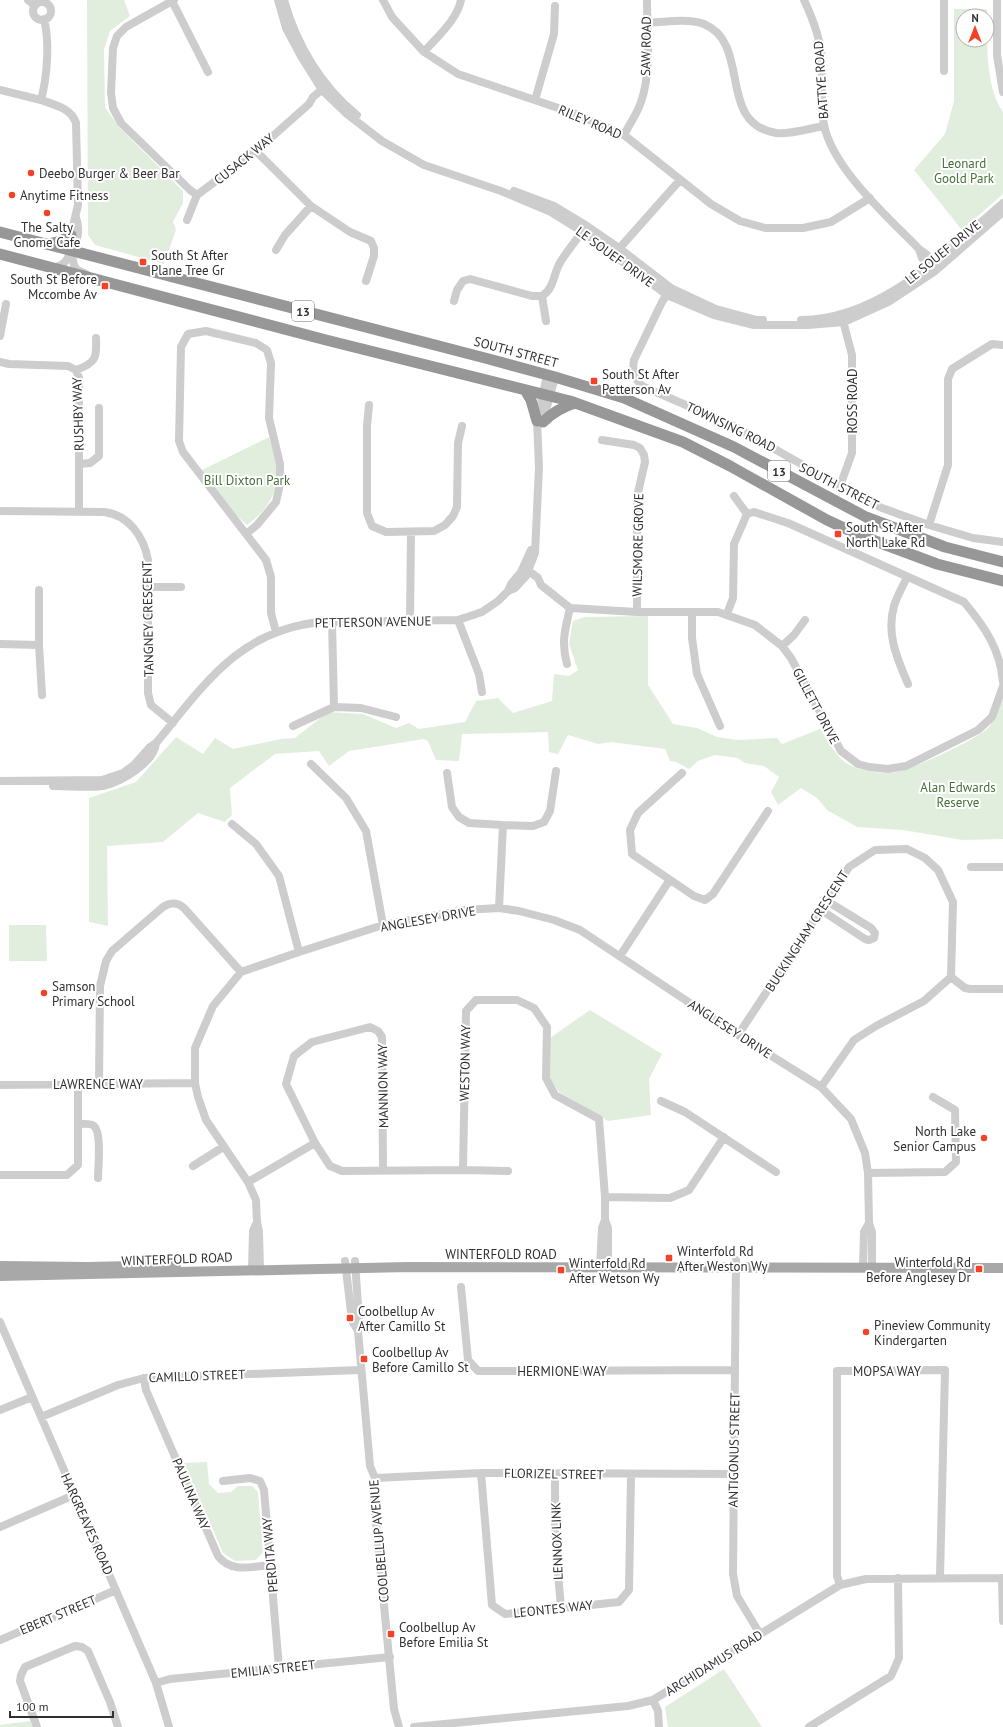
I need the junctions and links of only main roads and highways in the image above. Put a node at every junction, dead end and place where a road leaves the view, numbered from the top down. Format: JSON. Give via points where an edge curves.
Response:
{"nodes":[{"id":1,"x":0,"y":232,"type":"edge"},
{"id":2,"x":71,"y":235,"type":"road end"},
{"id":3,"x":47,"y":244,"type":"junction"},
{"id":4,"x":0,"y":254,"type":"edge"},
{"id":5,"x":525,"y":390,"type":"junction"},
{"id":6,"x":575,"y":403,"type":"junction"},
{"id":7,"x":1003,"y":562,"type":"edge"},
{"id":8,"x":1003,"y":581,"type":"edge"},
{"id":9,"x":1003,"y":1262,"type":"edge"},
{"id":10,"x":868,"y":1264,"type":"junction"},
{"id":11,"x":0,"y":1266,"type":"edge"},
{"id":12,"x":256,"y":1267,"type":"junction"},
{"id":13,"x":1003,"y":1268,"type":"edge"},
{"id":14,"x":0,"y":1276,"type":"edge"}],
"edges":[{"from":1,"to":3,"type":"highway","name":"SOUTH STREET","number":"13"},
{"from":2,"to":3,"type":"highway","via":[[61,241]]},
{"from":3,"to":7,"type":"highway","name":"SOUTH STREET","number":"13","via":[[551,376],[624,398],[734,447],[866,517],[944,547]]},
{"from":4,"to":5,"type":"highway","number":"13"},
{"from":5,"to":6,"type":"highway","number":"13"},
{"from":5,"to":6,"type":"highway","via":[[540,422],[561,408]]},
{"from":6,"to":8,"type":"highway","number":"13","via":[[683,442],[859,535],[937,564]]},
{"from":9,"to":10,"type":"main road","name":"WINTERFOLD ROAD"},
{"from":10,"to":12,"type":"main road","name":"WINTERFOLD ROAD"},
{"from":10,"to":13,"type":"main road","name":"WINTERFOLD ROAD"},
{"from":11,"to":12,"type":"main road","name":"WINTERFOLD ROAD"},
{"from":12,"to":14,"type":"main road","name":"WINTERFOLD ROAD"}]}
